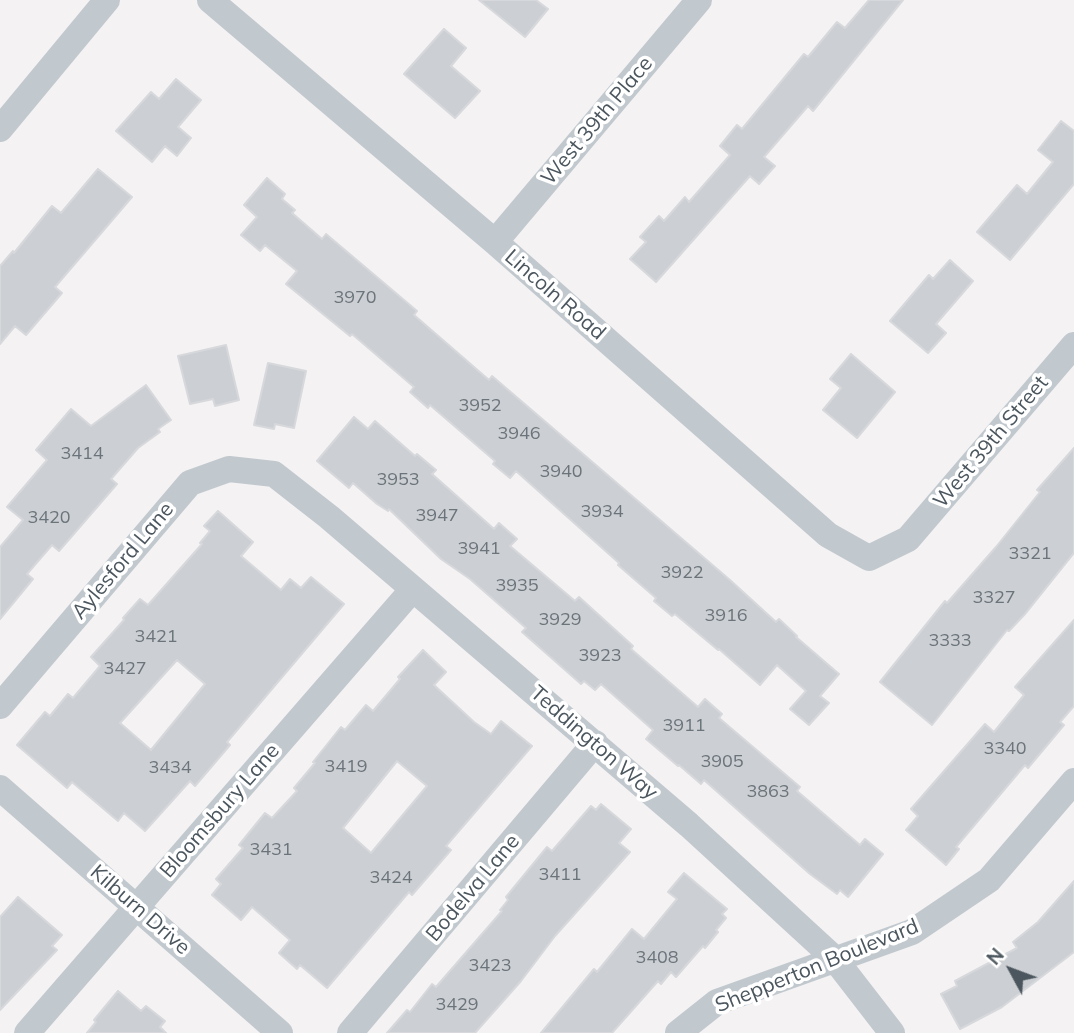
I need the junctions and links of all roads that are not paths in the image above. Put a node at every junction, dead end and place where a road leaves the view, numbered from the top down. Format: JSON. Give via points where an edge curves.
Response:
{"nodes":[{"id":1,"x":107,"y":0,"type":"edge"},
{"id":2,"x":209,"y":0,"type":"edge"},
{"id":3,"x":699,"y":0,"type":"edge"},
{"id":4,"x":0,"y":129,"type":"edge"},
{"id":5,"x":495,"y":242,"type":"junction"},
{"id":6,"x":1074,"y":345,"type":"edge"},
{"id":7,"x":274,"y":474,"type":"joint"},
{"id":8,"x":908,"y":539,"type":"joint"},
{"id":9,"x":413,"y":589,"type":"junction"},
{"id":10,"x":0,"y":706,"type":"edge"},
{"id":11,"x":595,"y":743,"type":"junction"},
{"id":12,"x":1074,"y":781,"type":"edge"},
{"id":13,"x":0,"y":788,"type":"edge"},
{"id":14,"x":136,"y":907,"type":"junction"},
{"id":15,"x":834,"y":958,"type":"junction"},
{"id":16,"x":27,"y":1033,"type":"edge"},
{"id":17,"x":280,"y":1033,"type":"edge"},
{"id":18,"x":350,"y":1033,"type":"edge"},
{"id":19,"x":678,"y":1033,"type":"edge"},
{"id":20,"x":892,"y":1033,"type":"edge"}],
"edges":[{"from":1,"to":4,"type":"street"},
{"from":2,"to":5,"type":"street","name":"Lincoln Road"},
{"from":3,"to":5,"type":"street","name":"West 39th Place"},
{"from":5,"to":8,"type":"street","name":"Lincoln Road","via":[[828,536],[869,558]]},
{"from":6,"to":8,"type":"street","name":"West 39th Street"},
{"from":7,"to":9,"type":"street","name":"Teddington Way"},
{"from":7,"to":10,"type":"street","name":"Aylesford Lane","via":[[229,469],[190,483]]},
{"from":9,"to":11,"type":"street","name":"Teddington Way"},
{"from":9,"to":14,"type":"street","name":"Bloomsbury Lane"},
{"from":11,"to":15,"type":"street","name":"Teddington Way"},
{"from":11,"to":18,"type":"street","name":"Bodelva Lane"},
{"from":12,"to":15,"type":"street","name":"Shepperton Boulevard","via":[[989,880],[912,932]]},
{"from":13,"to":14,"type":"street","name":"Kilburn Drive"},
{"from":14,"to":16,"type":"street","name":"Bloomsbury Lane"},
{"from":14,"to":17,"type":"street","name":"Kilburn Drive"},
{"from":15,"to":19,"type":"street","name":"Shepperton Boulevard","via":[[717,1002]]},
{"from":15,"to":20,"type":"street","name":"Teddington Way"}]}
